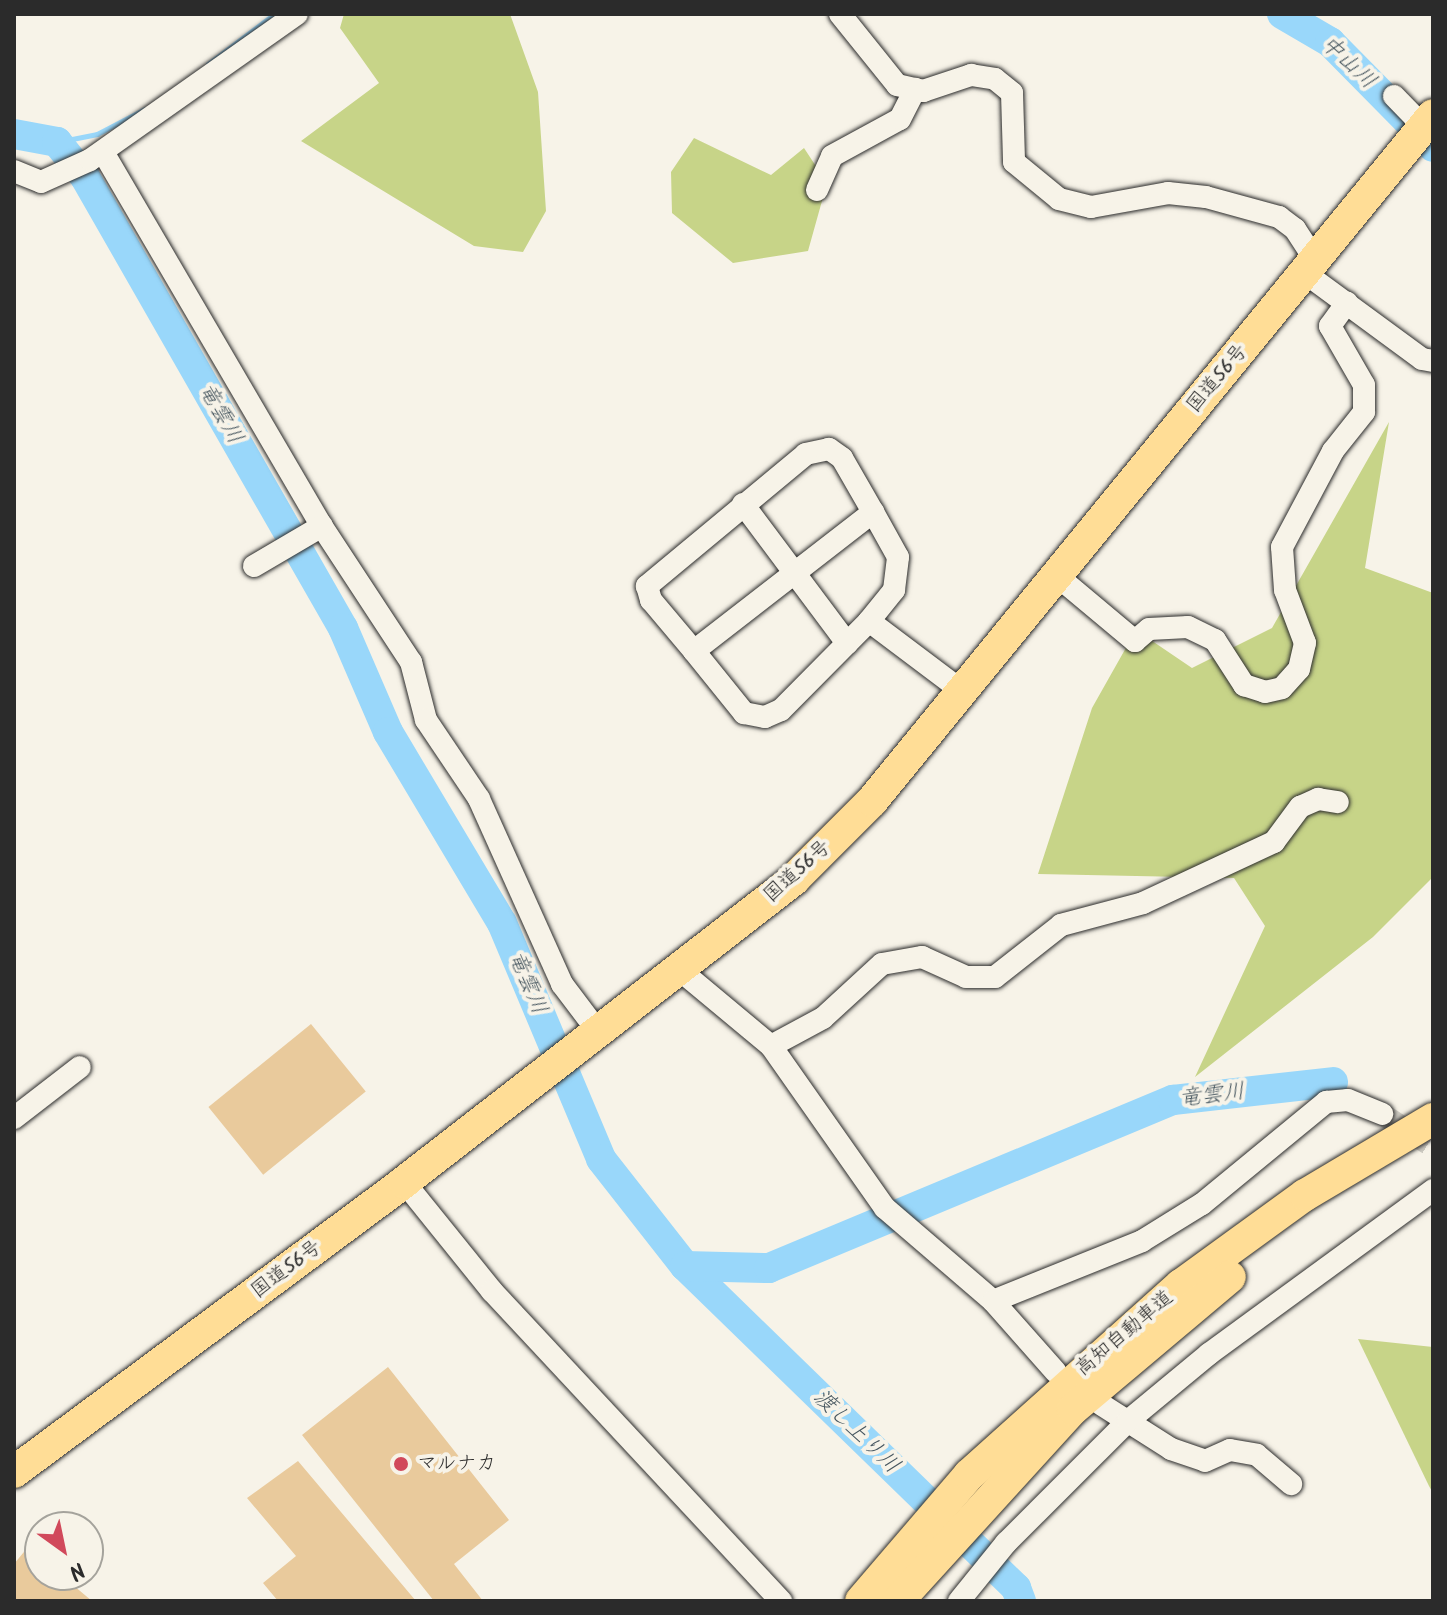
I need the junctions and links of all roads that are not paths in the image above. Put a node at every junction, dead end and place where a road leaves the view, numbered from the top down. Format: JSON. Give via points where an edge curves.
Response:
{"nodes":[{"id":1,"x":297,"y":14,"type":"edge"},
{"id":2,"x":840,"y":14,"type":"edge"},
{"id":3,"x":915,"y":89,"type":"junction"},
{"id":4,"x":1394,"y":96,"type":"dead end"},
{"id":5,"x":1428,"y":121,"type":"edge"},
{"id":6,"x":97,"y":156,"type":"junction"},
{"id":7,"x":14,"y":171,"type":"edge"},
{"id":8,"x":817,"y":190,"type":"dead end"},
{"id":9,"x":1310,"y":267,"type":"junction"},
{"id":10,"x":1347,"y":303,"type":"junction"},
{"id":11,"x":1433,"y":361,"type":"edge"},
{"id":12,"x":743,"y":504,"type":"junction"},
{"id":13,"x":873,"y":512,"type":"junction"},
{"id":14,"x":322,"y":526,"type":"junction"},
{"id":15,"x":254,"y":566,"type":"dead end"},
{"id":16,"x":794,"y":573,"type":"junction"},
{"id":17,"x":1056,"y":575,"type":"junction"},
{"id":18,"x":869,"y":621,"type":"junction"},
{"id":19,"x":847,"y":643,"type":"junction"},
{"id":20,"x":694,"y":651,"type":"junction"},
{"id":21,"x":962,"y":691,"type":"junction"},
{"id":22,"x":1338,"y":802,"type":"dead end"},
{"id":23,"x":681,"y":971,"type":"junction"},
{"id":24,"x":590,"y":1039,"type":"junction"},
{"id":25,"x":771,"y":1046,"type":"junction"},
{"id":26,"x":80,"y":1067,"type":"dead end"},
{"id":27,"x":1382,"y":1114,"type":"tunnel mouth"},
{"id":28,"x":14,"y":1118,"type":"edge"},
{"id":29,"x":1433,"y":1119,"type":"edge"},
{"id":30,"x":1433,"y":1135,"type":"edge"},
{"id":31,"x":404,"y":1182,"type":"junction"},
{"id":32,"x":1433,"y":1190,"type":"edge"},
{"id":33,"x":993,"y":1301,"type":"junction"},
{"id":34,"x":1055,"y":1371,"type":"dead end"},
{"id":35,"x":1102,"y":1405,"type":"dead end"},
{"id":36,"x":1128,"y":1421,"type":"junction"},
{"id":37,"x":14,"y":1472,"type":"edge"},
{"id":38,"x":1291,"y":1484,"type":"dead end"},
{"id":39,"x":978,"y":1486,"type":"junction"},
{"id":40,"x":919,"y":1552,"type":"junction"},
{"id":41,"x":781,"y":1601,"type":"edge"},
{"id":42,"x":861,"y":1601,"type":"edge"},
{"id":43,"x":898,"y":1601,"type":"edge"},
{"id":44,"x":959,"y":1601,"type":"edge"}],
"edges":[{"from":1,"to":6,"type":"street"},
{"from":2,"to":3,"type":"street","via":[[897,85]]},
{"from":3,"to":8,"type":"street","via":[[900,119],[832,156]]},
{"from":3,"to":9,"type":"street","via":[[971,75],[995,79],[1012,93],[1014,162],[1059,199],[1091,207],[1168,193],[1206,197],[1279,217],[1295,229]]},
{"from":4,"to":5,"type":"street"},
{"from":5,"to":9,"type":"highway","name":"国道56号"},
{"from":6,"to":7,"type":"street","via":[[41,182]]},
{"from":6,"to":14,"type":"street"},
{"from":9,"to":10,"type":"street"},
{"from":9,"to":17,"type":"highway","name":"国道56号"},
{"from":10,"to":11,"type":"street","via":[[1422,359]]},
{"from":10,"to":17,"type":"street","via":[[1330,326],[1364,385],[1364,412],[1333,451],[1282,547],[1285,590],[1305,643],[1299,669],[1282,688],[1265,692],[1244,685],[1215,640],[1188,627],[1149,629],[1135,641]]},
{"from":12,"to":13,"type":"street","via":[[818,448],[842,458]]},
{"from":12,"to":16,"type":"street"},
{"from":12,"to":20,"type":"street","via":[[647,586],[651,600]]},
{"from":13,"to":16,"type":"street"},
{"from":13,"to":18,"type":"street","via":[[898,557],[899,575]]},
{"from":14,"to":15,"type":"street"},
{"from":14,"to":24,"type":"street","via":[[411,662],[426,720],[479,799]]},
{"from":16,"to":19,"type":"street"},
{"from":16,"to":20,"type":"street"},
{"from":17,"to":21,"type":"highway","name":"国道56号"},
{"from":18,"to":19,"type":"street"},
{"from":18,"to":21,"type":"street"},
{"from":19,"to":20,"type":"street","via":[[781,710],[765,717],[744,713]]},
{"from":21,"to":23,"type":"highway","name":"国道56号","via":[[872,801],[794,879]]},
{"from":22,"to":25,"type":"street","via":[[1318,799],[1300,807],[1274,842],[1143,903],[1061,925],[995,977],[966,977],[922,957],[882,964],[823,1018]]},
{"from":23,"to":24,"type":"highway","name":"国道56号"},
{"from":23,"to":25,"type":"street"},
{"from":24,"to":31,"type":"highway","name":"国道56号"},
{"from":25,"to":33,"type":"street","via":[[885,1208]]},
{"from":26,"to":28,"type":"street"},
{"from":27,"to":33,"type":"street","via":[[1348,1100],[1326,1102],[1202,1204],[1142,1241]]},
{"from":29,"to":39,"type":"highway","name":"高知自動車道","via":[[1305,1195],[1181,1285]]},
{"from":30,"to":39,"type":"highway","name":"高知自動車道","via":[[1197,1302]]},
{"from":31,"to":37,"type":"highway","name":"国道56号"},
{"from":31,"to":41,"type":"street","via":[[492,1291]]},
{"from":32,"to":36,"type":"street","via":[[1209,1354]]},
{"from":33,"to":34,"type":"street"},
{"from":35,"to":36,"type":"street"},
{"from":36,"to":38,"type":"street","via":[[1171,1449],[1205,1461],[1230,1450],[1257,1455]]},
{"from":36,"to":44,"type":"street","via":[[1006,1543]]},
{"from":39,"to":40,"type":"highway","name":"高知自動車道"},
{"from":40,"to":42,"type":"highway","name":"高知自動車道"},
{"from":40,"to":43,"type":"highway","name":"高知自動車道"}]}
